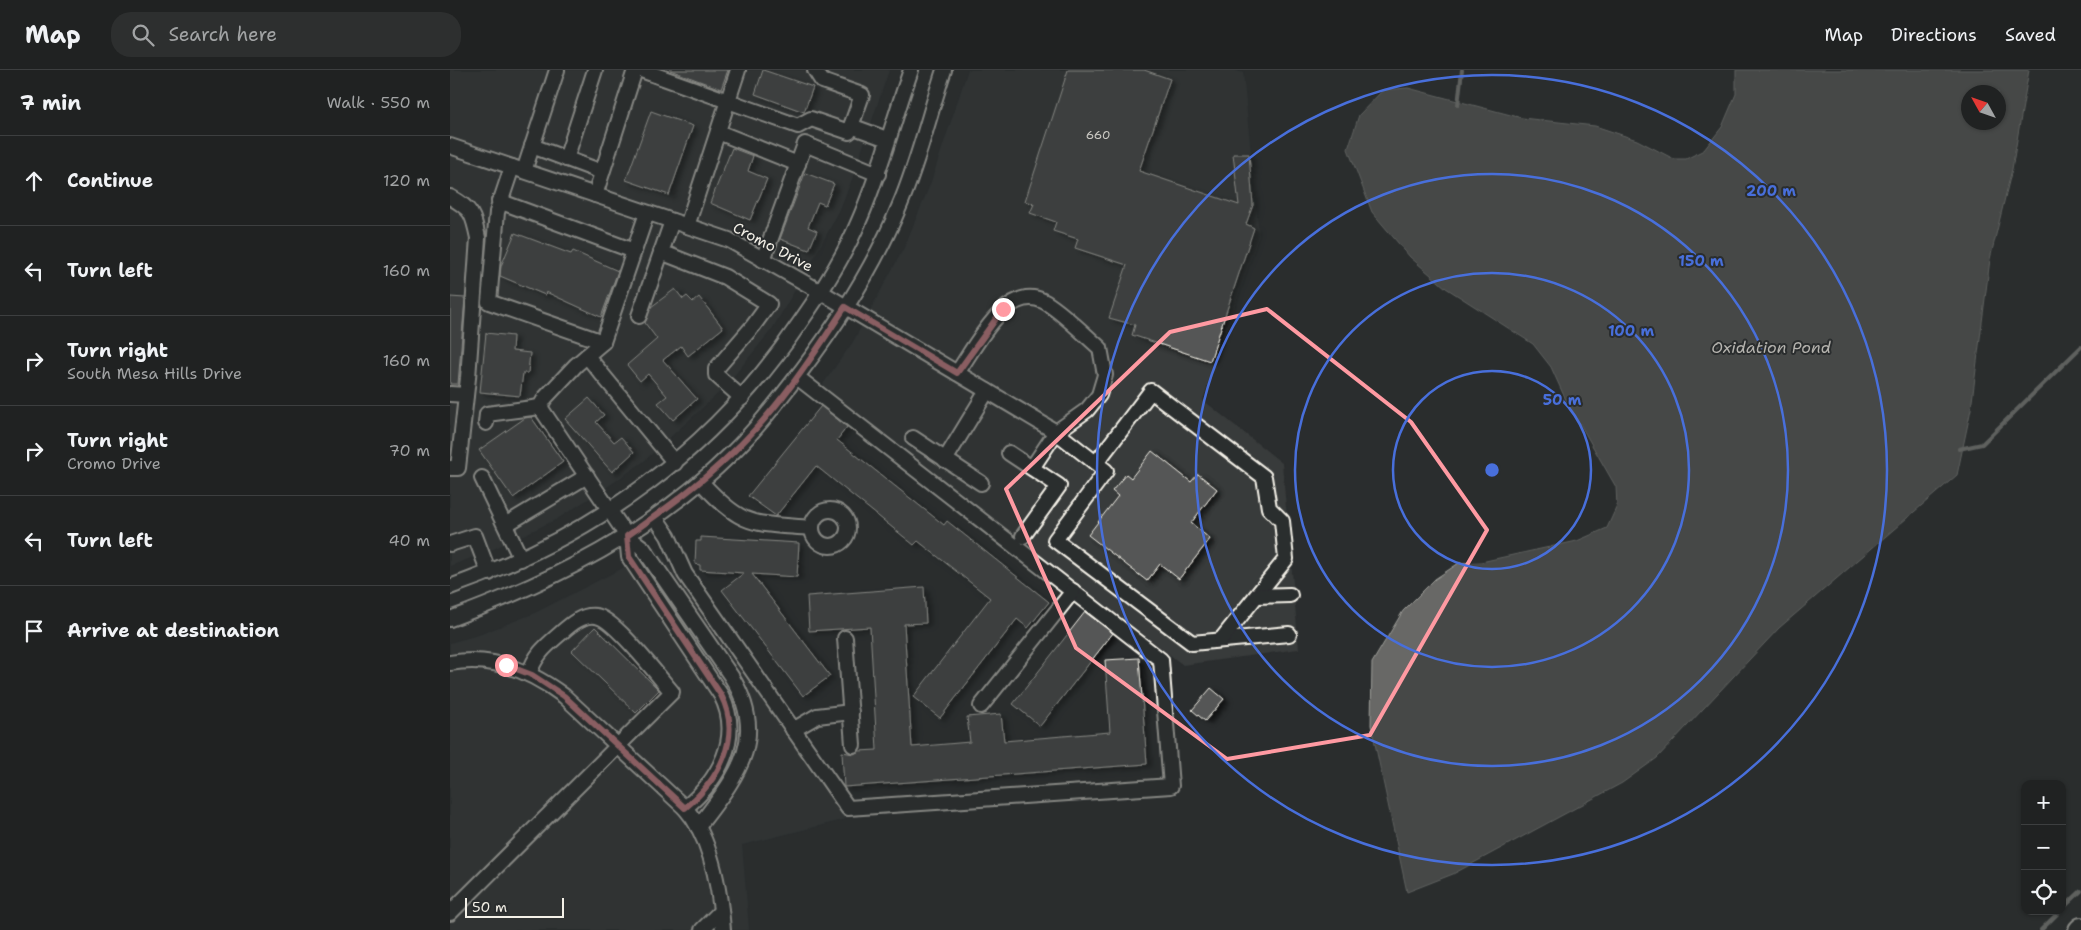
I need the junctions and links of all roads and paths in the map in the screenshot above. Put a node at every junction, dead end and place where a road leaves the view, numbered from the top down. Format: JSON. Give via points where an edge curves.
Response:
{"nodes":[{"id":1,"x":557,"y":70,"type":"edge"},
{"id":2,"x":595,"y":70,"type":"edge"},
{"id":3,"x":635,"y":70,"type":"edge"},
{"id":4,"x":641,"y":70,"type":"edge"},
{"id":5,"x":738,"y":70,"type":"edge"},
{"id":6,"x":815,"y":70,"type":"edge"},
{"id":7,"x":911,"y":70,"type":"edge"},
{"id":8,"x":944,"y":70,"type":"edge"},
{"id":9,"x":729,"y":101,"type":"junction"},
{"id":10,"x":851,"y":126,"type":"junction"},
{"id":11,"x":718,"y":132,"type":"junction"},
{"id":12,"x":887,"y":139,"type":"junction"},
{"id":13,"x":450,"y":146,"type":"edge"},
{"id":14,"x":532,"y":146,"type":"junction"},
{"id":15,"x":566,"y":159,"type":"junction"},
{"id":16,"x":798,"y":164,"type":"junction"},
{"id":17,"x":518,"y":169,"type":"junction"},
{"id":18,"x":602,"y":172,"type":"junction"},
{"id":19,"x":878,"y":174,"type":"junction"},
{"id":20,"x":595,"y":195,"type":"junction"},
{"id":21,"x":450,"y":197,"type":"edge"},
{"id":22,"x":499,"y":201,"type":"junction"},
{"id":23,"x":647,"y":213,"type":"junction"},
{"id":24,"x":672,"y":221,"type":"junction"},
{"id":25,"x":686,"y":226,"type":"junction"},
{"id":26,"x":634,"y":250,"type":"junction"},
{"id":27,"x":661,"y":252,"type":"junction"},
{"id":28,"x":763,"y":260,"type":"junction"},
{"id":29,"x":821,"y":292,"type":"junction"},
{"id":30,"x":845,"y":307,"type":"junction"},
{"id":31,"x":639,"y":316,"type":"dead end"},
{"id":32,"x":603,"y":342,"type":"junction"},
{"id":33,"x":587,"y":356,"type":"junction"},
{"id":34,"x":957,"y":373,"type":"junction"},
{"id":35,"x":797,"y":377,"type":"junction"},
{"id":36,"x":987,"y":392,"type":"junction"},
{"id":37,"x":450,"y":394,"type":"edge"},
{"id":38,"x":466,"y":395,"type":"junction"},
{"id":39,"x":742,"y":398,"type":"junction"},
{"id":40,"x":540,"y":407,"type":"junction"},
{"id":41,"x":486,"y":423,"type":"dead end"},
{"id":42,"x":1056,"y":432,"type":"junction"},
{"id":43,"x":913,"y":438,"type":"dead end"},
{"id":44,"x":1009,"y":453,"type":"dead end"},
{"id":45,"x":945,"y":460,"type":"junction"},
{"id":46,"x":675,"y":463,"type":"junction"},
{"id":47,"x":1096,"y":463,"type":"junction"},
{"id":48,"x":450,"y":468,"type":"edge"},
{"id":49,"x":1032,"y":468,"type":"junction"},
{"id":50,"x":587,"y":476,"type":"junction"},
{"id":51,"x":482,"y":478,"type":"dead end"},
{"id":52,"x":701,"y":482,"type":"junction"},
{"id":53,"x":980,"y":483,"type":"dead end"},
{"id":54,"x":610,"y":510,"type":"junction"},
{"id":55,"x":654,"y":517,"type":"junction"},
{"id":56,"x":505,"y":525,"type":"junction"},
{"id":57,"x":812,"y":528,"type":"dead end"},
{"id":58,"x":627,"y":536,"type":"junction"},
{"id":59,"x":1023,"y":536,"type":"dead end"},
{"id":60,"x":450,"y":544,"type":"edge"},
{"id":61,"x":521,"y":559,"type":"junction"},
{"id":62,"x":489,"y":573,"type":"junction"},
{"id":63,"x":450,"y":587,"type":"edge"},
{"id":64,"x":1073,"y":591,"type":"junction"},
{"id":65,"x":1290,"y":595,"type":"dead end"},
{"id":66,"x":1257,"y":596,"type":"junction"},
{"id":67,"x":450,"y":619,"type":"edge"},
{"id":68,"x":1288,"y":634,"type":"dead end"},
{"id":69,"x":845,"y":638,"type":"dead end"},
{"id":70,"x":1221,"y":640,"type":"junction"},
{"id":71,"x":450,"y":663,"type":"edge"},
{"id":72,"x":529,"y":674,"type":"junction"},
{"id":73,"x":981,"y":706,"type":"dead end"},
{"id":74,"x":850,"y":712,"type":"junction"},
{"id":75,"x":793,"y":730,"type":"junction"},
{"id":76,"x":853,"y":745,"type":"dead end"},
{"id":77,"x":619,"y":746,"type":"junction"},
{"id":78,"x":685,"y":808,"type":"junction"},
{"id":79,"x":698,"y":827,"type":"junction"},
{"id":80,"x":721,"y":911,"type":"junction"},
{"id":81,"x":450,"y":913,"type":"edge"},
{"id":82,"x":702,"y":930,"type":"edge"},
{"id":83,"x":723,"y":930,"type":"edge"}],
"edges":[{"from":1,"to":14,"type":"street"},
{"from":2,"to":15,"type":"street"},
{"from":3,"to":18,"type":"street"},
{"from":4,"to":9,"type":"street"},
{"from":5,"to":9,"type":"street"},
{"from":6,"to":10,"type":"street","via":[[822,81],[862,94]]},
{"from":7,"to":12,"type":"street"},
{"from":8,"to":30,"type":"street","via":[[900,206]]},
{"from":9,"to":10,"type":"street","via":[[798,126],[811,119],[849,132]]},
{"from":9,"to":11,"type":"street"},
{"from":10,"to":12,"type":"street"},
{"from":11,"to":16,"type":"street"},
{"from":11,"to":25,"type":"street"},
{"from":12,"to":19,"type":"street"},
{"from":13,"to":17,"type":"street","name":"Cromo Drive"},
{"from":14,"to":15,"type":"street"},
{"from":14,"to":17,"type":"street"},
{"from":15,"to":18,"type":"street"},
{"from":16,"to":19,"type":"street","via":[[805,144]]},
{"from":16,"to":28,"type":"street"},
{"from":17,"to":20,"type":"street","name":"Cromo Drive"},
{"from":17,"to":22,"type":"street"},
{"from":18,"to":20,"type":"street"},
{"from":19,"to":29,"type":"street","via":[[858,225]]},
{"from":20,"to":23,"type":"street","name":"Cromo Drive"},
{"from":21,"to":38,"type":"street","via":[[474,215],[478,238]]},
{"from":22,"to":26,"type":"street"},
{"from":22,"to":32,"type":"street","via":[[489,302]]},
{"from":23,"to":24,"type":"street","name":"Cromo Drive"},
{"from":23,"to":26,"type":"street"},
{"from":24,"to":25,"type":"street","name":"Cromo Drive"},
{"from":24,"to":27,"type":"street"},
{"from":25,"to":28,"type":"street","name":"Cromo Drive","via":[[729,240]]},
{"from":26,"to":32,"type":"street"},
{"from":27,"to":31,"type":"street"},
{"from":27,"to":39,"type":"street","via":[[725,277],[769,304],[716,369],[716,375]]},
{"from":28,"to":29,"type":"street","name":"Cromo Drive"},
{"from":29,"to":30,"type":"street","name":"Cromo Drive"},
{"from":29,"to":39,"type":"street","via":[[781,351]]},
{"from":30,"to":34,"type":"street","name":"Cromo Drive"},
{"from":30,"to":35,"type":"street"},
{"from":32,"to":33,"type":"street"},
{"from":33,"to":40,"type":"street"},
{"from":33,"to":46,"type":"street"},
{"from":34,"to":36,"type":"street","name":"Cromo Drive"},
{"from":34,"to":42,"type":"street","via":[[1003,309],[1016,300],[1030,297],[1044,301],[1100,348],[1105,375],[1099,395],[1087,410]]},
{"from":35,"to":52,"type":"street","via":[[733,453]]},
{"from":35,"to":64,"type":"street"},
{"from":36,"to":42,"type":"street","name":"Cromo Drive"},
{"from":36,"to":45,"type":"street"},
{"from":37,"to":38,"type":"street"},
{"from":38,"to":48,"type":"street","via":[[458,468]]},
{"from":39,"to":46,"type":"street"},
{"from":40,"to":41,"type":"street","via":[[487,414]]},
{"from":40,"to":50,"type":"street"},
{"from":42,"to":47,"type":"street","name":"Cromo Drive"},
{"from":42,"to":49,"type":"street"},
{"from":43,"to":45,"type":"street"},
{"from":44,"to":49,"type":"street"},
{"from":45,"to":53,"type":"street"},
{"from":46,"to":54,"type":"street"},
{"from":47,"to":66,"type":"street","via":[[1151,391],[1264,477],[1269,508],[1282,521],[1286,559]]},
{"from":47,"to":70,"type":"street","via":[[1106,471],[1055,540],[1192,643]]},
{"from":49,"to":59,"type":"street","via":[[1059,486]]},
{"from":50,"to":54,"type":"street"},
{"from":50,"to":56,"type":"street"},
{"from":51,"to":56,"type":"street"},
{"from":52,"to":55,"type":"street"},
{"from":52,"to":57,"type":"street","via":[[721,504],[742,519]]},
{"from":54,"to":58,"type":"street"},
{"from":54,"to":61,"type":"street"},
{"from":55,"to":58,"type":"street"},
{"from":55,"to":75,"type":"street","via":[[668,536],[685,574]]},
{"from":56,"to":61,"type":"street"},
{"from":58,"to":67,"type":"street","via":[[529,589]]},
{"from":58,"to":78,"type":"street","via":[[629,557],[721,695],[729,713],[726,754],[707,786]]},
{"from":58,"to":79,"type":"street","via":[[642,548],[730,676],[746,711],[748,738],[740,768]]},
{"from":60,"to":62,"type":"street","via":[[475,536]]},
{"from":61,"to":62,"type":"street"},
{"from":62,"to":63,"type":"street"},
{"from":64,"to":73,"type":"street"},
{"from":64,"to":75,"type":"street","via":[[1161,660],[1171,786],[848,808]]},
{"from":65,"to":66,"type":"street"},
{"from":66,"to":70,"type":"street"},
{"from":68,"to":70,"type":"street"},
{"from":69,"to":74,"type":"street"},
{"from":71,"to":72,"type":"street","via":[[492,662]]},
{"from":72,"to":77,"type":"street","via":[[564,696]]},
{"from":72,"to":77,"type":"street","via":[[538,653],[573,623],[591,616],[610,622],[672,692]]},
{"from":74,"to":75,"type":"street","via":[[817,716]]},
{"from":74,"to":76,"type":"street"},
{"from":77,"to":78,"type":"street"},
{"from":77,"to":81,"type":"street"},
{"from":78,"to":79,"type":"street"},
{"from":79,"to":80,"type":"street","via":[[712,867]]},
{"from":80,"to":82,"type":"street"},
{"from":80,"to":83,"type":"street"}]}
